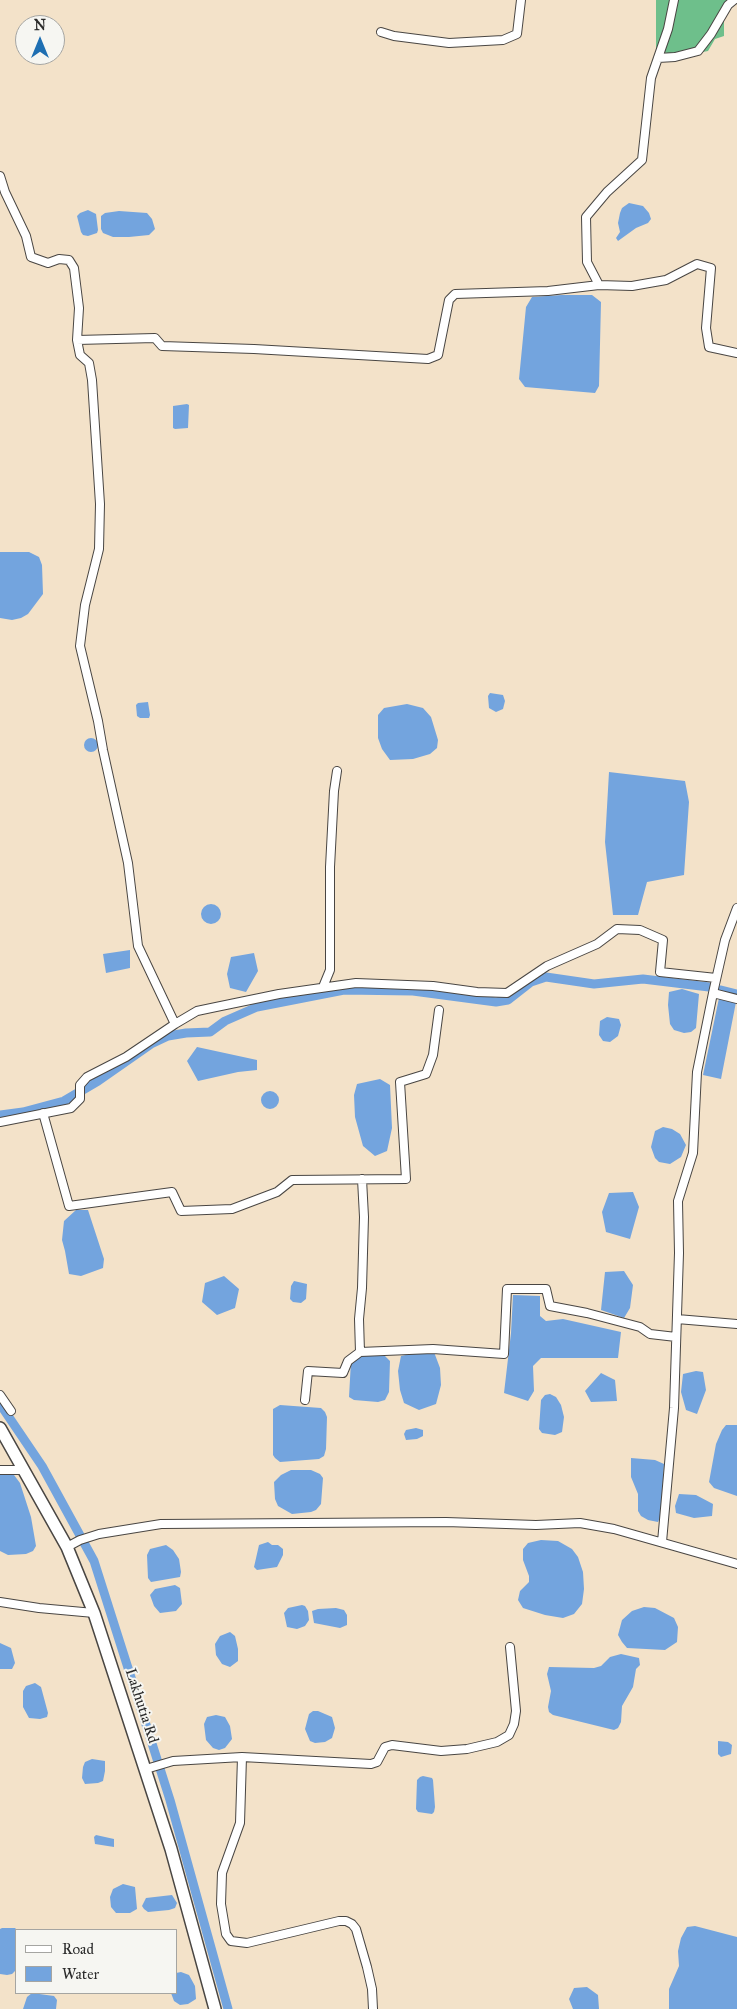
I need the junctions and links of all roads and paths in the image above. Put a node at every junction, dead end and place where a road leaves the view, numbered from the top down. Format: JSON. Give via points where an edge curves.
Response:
{"nodes":[{"id":1,"x":521,"y":0,"type":"edge"},
{"id":2,"x":674,"y":0,"type":"edge"},
{"id":3,"x":734,"y":0,"type":"edge"},
{"id":4,"x":381,"y":32,"type":"dead end"},
{"id":5,"x":658,"y":58,"type":"junction"},
{"id":6,"x":0,"y":176,"type":"edge"},
{"id":7,"x":599,"y":286,"type":"junction"},
{"id":8,"x":77,"y":340,"type":"junction"},
{"id":9,"x":737,"y":353,"type":"edge"},
{"id":10,"x":337,"y":771,"type":"dead end"},
{"id":11,"x":737,"y":908,"type":"edge"},
{"id":12,"x":716,"y":978,"type":"junction"},
{"id":13,"x":323,"y":987,"type":"junction"},
{"id":14,"x":713,"y":993,"type":"junction"},
{"id":15,"x":737,"y":999,"type":"edge"},
{"id":16,"x":438,"y":1010,"type":"dead end"},
{"id":17,"x":175,"y":1024,"type":"junction"},
{"id":18,"x":43,"y":1113,"type":"junction"},
{"id":19,"x":0,"y":1122,"type":"edge"},
{"id":20,"x":362,"y":1179,"type":"junction"},
{"id":21,"x":677,"y":1319,"type":"junction"},
{"id":22,"x":737,"y":1324,"type":"edge"},
{"id":23,"x":676,"y":1337,"type":"junction"},
{"id":24,"x":360,"y":1352,"type":"junction"},
{"id":25,"x":0,"y":1395,"type":"edge"},
{"id":26,"x":304,"y":1400,"type":"dead end"},
{"id":27,"x":11,"y":1411,"type":"dead end"},
{"id":28,"x":0,"y":1428,"type":"edge"},
{"id":29,"x":0,"y":1470,"type":"edge"},
{"id":30,"x":24,"y":1470,"type":"junction"},
{"id":31,"x":662,"y":1542,"type":"junction"},
{"id":32,"x":67,"y":1547,"type":"junction"},
{"id":33,"x":737,"y":1564,"type":"edge"},
{"id":34,"x":0,"y":1602,"type":"edge"},
{"id":35,"x":94,"y":1612,"type":"junction"},
{"id":36,"x":510,"y":1647,"type":"dead end"},
{"id":37,"x":242,"y":1758,"type":"junction"},
{"id":38,"x":146,"y":1769,"type":"junction"},
{"id":39,"x":215,"y":2009,"type":"edge"},
{"id":40,"x":373,"y":2009,"type":"edge"}],
"edges":[{"from":1,"to":4,"type":"street","via":[[517,34],[503,40],[449,43]]},
{"from":2,"to":5,"type":"street"},
{"from":3,"to":5,"type":"street","via":[[698,51]]},
{"from":5,"to":7,"type":"street","via":[[651,78],[642,160],[607,192],[586,217],[587,262]]},
{"from":6,"to":8,"type":"street","via":[[26,236],[31,257],[48,263],[70,260],[74,268],[79,308]]},
{"from":7,"to":8,"type":"street","via":[[455,294],[449,300],[438,355],[428,359],[162,346],[155,338]]},
{"from":7,"to":9,"type":"street","via":[[632,286],[666,280],[697,264],[711,268],[707,341],[710,348]]},
{"from":8,"to":17,"type":"street","via":[[80,355],[89,363],[92,380],[100,504],[99,548],[85,605],[80,646],[128,863],[138,946]]},
{"from":10,"to":13,"type":"street","via":[[330,867],[330,970]]},
{"from":11,"to":12,"type":"street"},
{"from":12,"to":13,"type":"street","via":[[660,972],[663,940],[640,930],[617,929],[597,944],[548,966],[507,993],[356,983]]},
{"from":12,"to":14,"type":"street"},
{"from":13,"to":17,"type":"street","via":[[216,1007]]},
{"from":14,"to":15,"type":"street"},
{"from":14,"to":21,"type":"street","via":[[697,1072],[693,1153],[678,1202]]},
{"from":16,"to":20,"type":"street","via":[[433,1055],[426,1074],[400,1082],[406,1179]]},
{"from":17,"to":18,"type":"street","via":[[126,1057],[87,1077],[80,1086],[80,1099],[71,1108]]},
{"from":18,"to":19,"type":"street"},
{"from":18,"to":20,"type":"street","via":[[69,1206],[172,1192],[181,1211],[232,1209],[277,1192],[292,1180]]},
{"from":20,"to":24,"type":"street"},
{"from":21,"to":22,"type":"street"},
{"from":21,"to":23,"type":"street"},
{"from":23,"to":24,"type":"street","via":[[650,1334],[630,1324],[550,1306],[546,1289],[507,1289],[504,1354],[433,1349]]},
{"from":23,"to":31,"type":"street","via":[[674,1408]]},
{"from":24,"to":26,"type":"street","via":[[348,1361],[342,1373],[308,1371]]},
{"from":25,"to":27,"type":"street"},
{"from":28,"to":30,"type":"street","name":"Lakhutia Rd"},
{"from":29,"to":30,"type":"street"},
{"from":30,"to":32,"type":"street","name":"Lakhutia Rd"},
{"from":31,"to":32,"type":"street","via":[[580,1524],[160,1524],[99,1534]]},
{"from":31,"to":33,"type":"street"},
{"from":32,"to":35,"type":"street","name":"Lakhutia Rd"},
{"from":34,"to":35,"type":"street"},
{"from":35,"to":38,"type":"street","name":"Lakhutia Rd"},
{"from":36,"to":37,"type":"street","via":[[516,1712],[509,1735],[496,1742],[441,1751],[392,1745],[385,1747],[377,1762],[371,1764]]},
{"from":37,"to":38,"type":"street","via":[[173,1761]]},
{"from":37,"to":40,"type":"street","via":[[240,1823],[221,1883],[226,1934],[231,1940],[247,1943],[339,1921],[352,1924],[367,1967]]},
{"from":38,"to":39,"type":"street","name":"Lakhutia Rd"}]}
